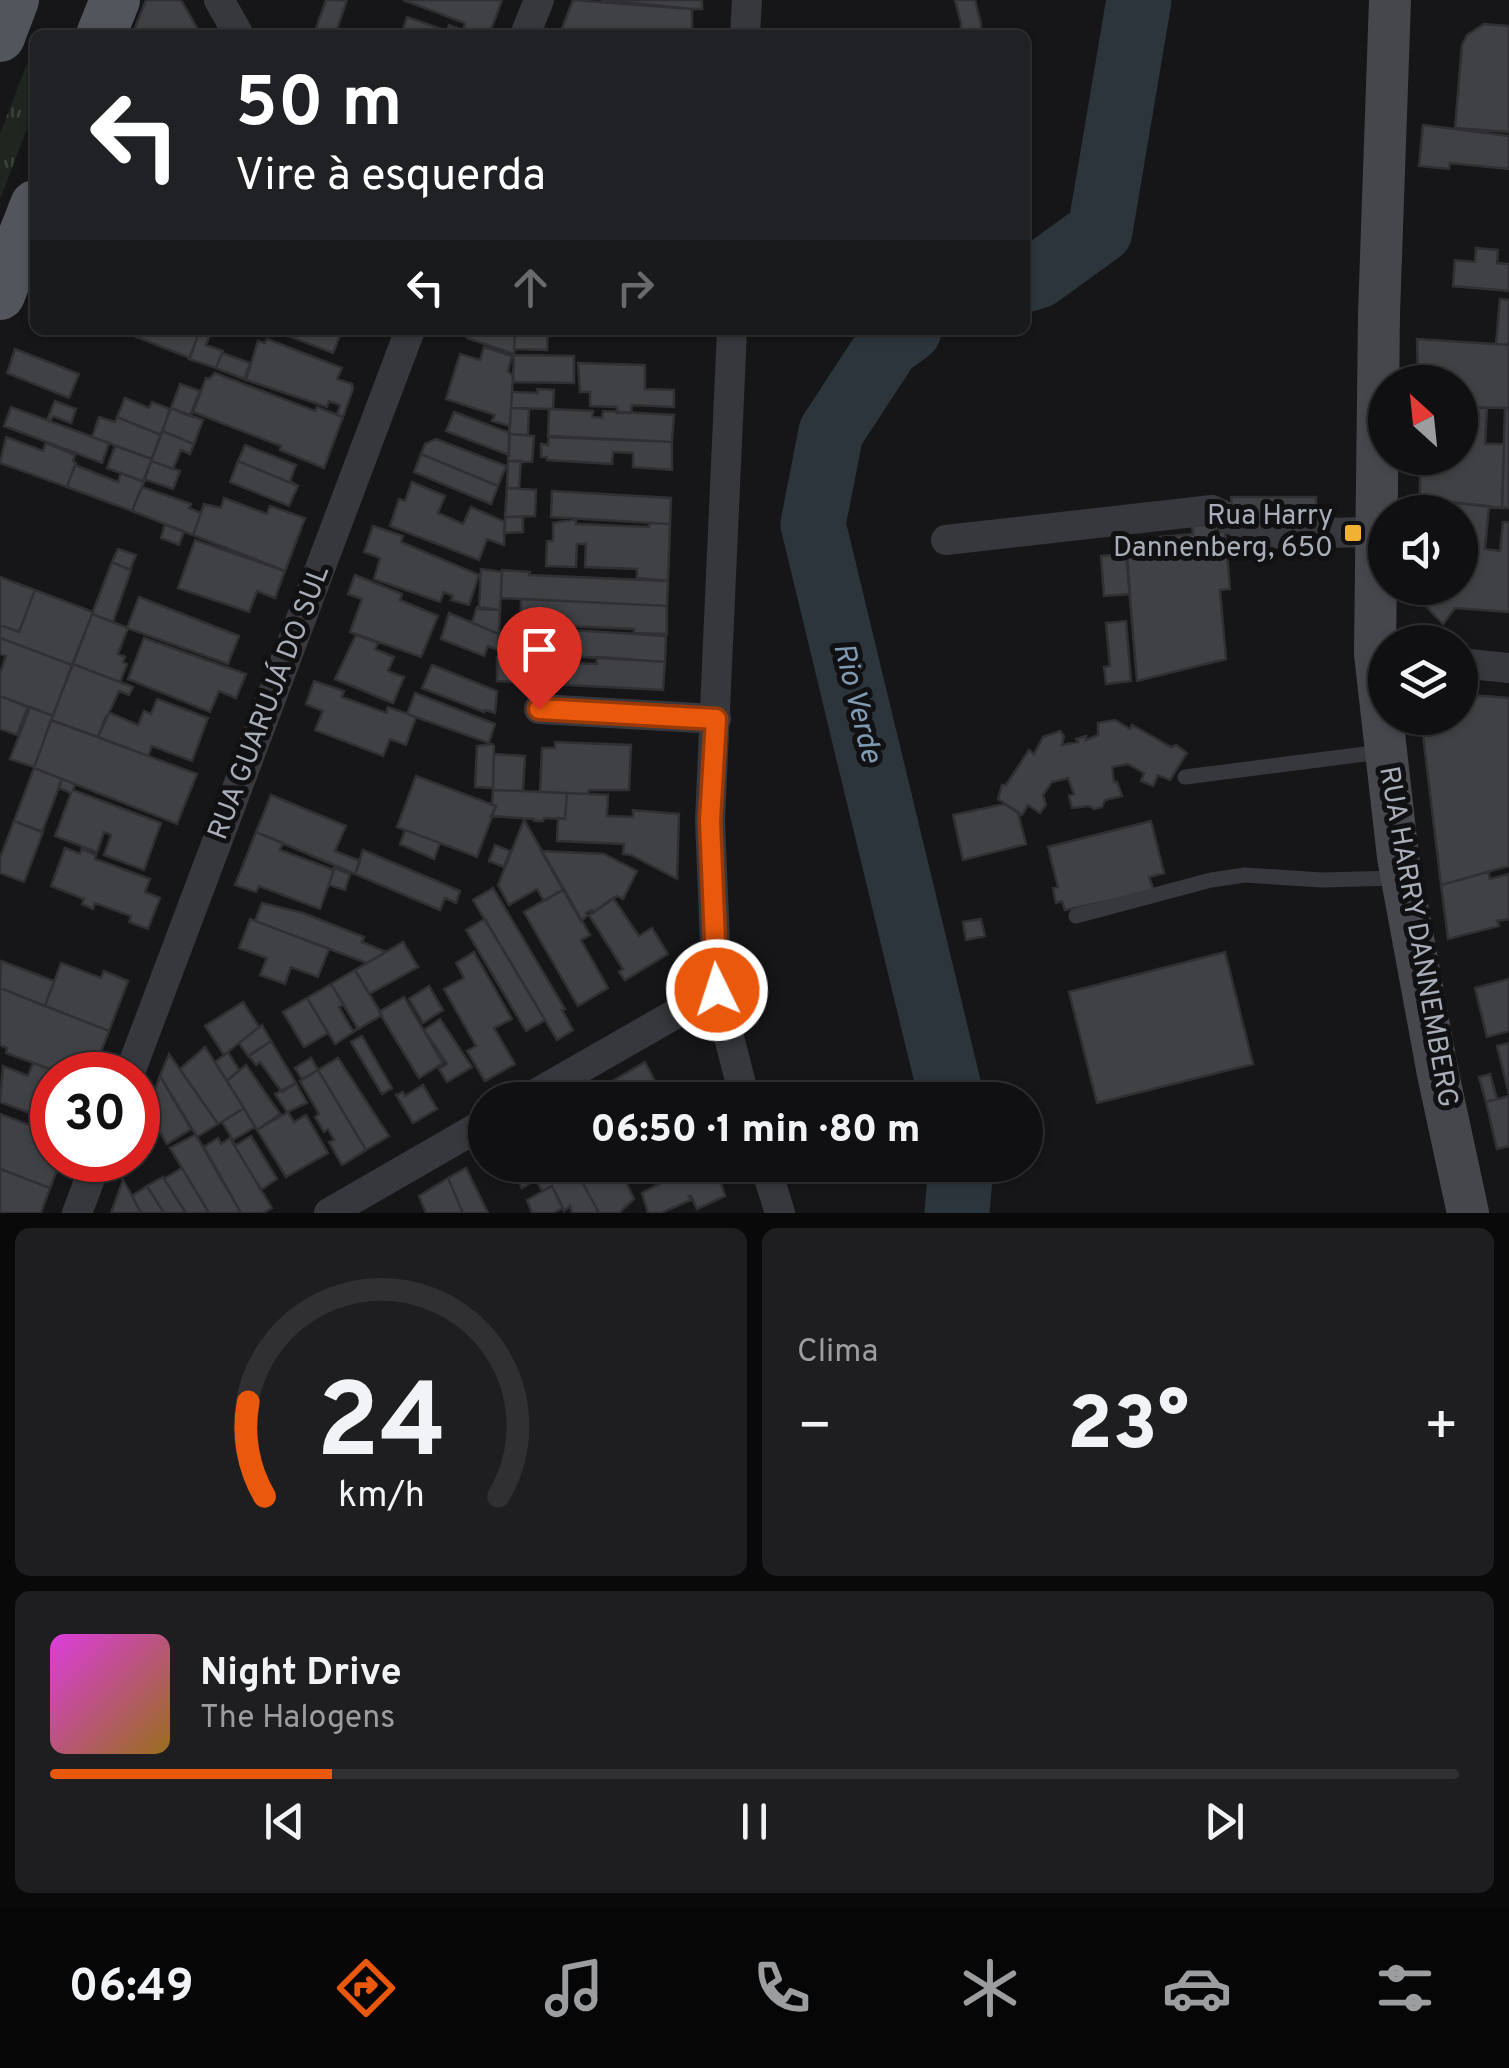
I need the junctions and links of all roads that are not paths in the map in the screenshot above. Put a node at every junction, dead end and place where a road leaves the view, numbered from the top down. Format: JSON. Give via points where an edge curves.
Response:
{"nodes":[{"id":1,"x":14,"y":0,"type":"edge"},
{"id":2,"x":115,"y":0,"type":"edge"},
{"id":3,"x":219,"y":0,"type":"edge"},
{"id":4,"x":539,"y":0,"type":"edge"},
{"id":5,"x":747,"y":0,"type":"edge"},
{"id":6,"x":1390,"y":0,"type":"edge"},
{"id":7,"x":103,"y":30,"type":"edge"},
{"id":8,"x":236,"y":30,"type":"edge"},
{"id":9,"x":526,"y":30,"type":"edge"},
{"id":10,"x":745,"y":30,"type":"edge"},
{"id":11,"x":0,"y":37,"type":"edge"},
{"id":12,"x":30,"y":218,"type":"edge"},
{"id":13,"x":0,"y":294,"type":"edge"},
{"id":14,"x":408,"y":335,"type":"edge"},
{"id":15,"x":732,"y":335,"type":"edge"},
{"id":16,"x":1377,"y":495,"type":"edge"},
{"id":17,"x":1368,"y":532,"type":"edge"},
{"id":18,"x":946,"y":540,"type":"dead end"},
{"id":19,"x":1478,"y":665,"type":"edge"},
{"id":20,"x":1509,"y":668,"type":"edge"},
{"id":21,"x":539,"y":709,"type":"dead end"},
{"id":22,"x":716,"y":719,"type":"junction"},
{"id":23,"x":1384,"y":735,"type":"edge"},
{"id":24,"x":1385,"y":752,"type":"junction"},
{"id":25,"x":1185,"y":777,"type":"dead end"},
{"id":26,"x":1402,"y":878,"type":"junction"},
{"id":27,"x":1076,"y":916,"type":"dead end"},
{"id":28,"x":717,"y":990,"type":"junction"},
{"id":29,"x":139,"y":1052,"type":"edge"},
{"id":30,"x":556,"y":1082,"type":"edge"},
{"id":31,"x":740,"y":1082,"type":"edge"},
{"id":32,"x":468,"y":1133,"type":"edge"},
{"id":33,"x":89,"y":1182,"type":"edge"},
{"id":34,"x":770,"y":1182,"type":"edge"},
{"id":35,"x":77,"y":1213,"type":"edge"},
{"id":36,"x":330,"y":1213,"type":"edge"},
{"id":37,"x":780,"y":1213,"type":"edge"},
{"id":38,"x":1468,"y":1213,"type":"edge"}],
"edges":[{"from":1,"to":11,"type":"main road"},
{"from":2,"to":7,"type":"main road"},
{"from":3,"to":8,"type":"street"},
{"from":4,"to":9,"type":"street"},
{"from":5,"to":10,"type":"street"},
{"from":6,"to":16,"type":"main road","name":"RUA HARRY DANNEMBERG"},
{"from":12,"to":13,"type":"main road"},
{"from":14,"to":29,"type":"street","name":"RUA GUARUJÁ DO SUL"},
{"from":15,"to":22,"type":"street"},
{"from":17,"to":18,"type":"street","via":[[1262,534],[1212,510]]},
{"from":19,"to":20,"type":"street"},
{"from":21,"to":22,"type":"street"},
{"from":22,"to":28,"type":"street","via":[[710,821]]},
{"from":23,"to":24,"type":"main road","name":"RUA HARRY DANNEMBERG"},
{"from":24,"to":25,"type":"lane"},
{"from":24,"to":26,"type":"main road","name":"RUA HARRY DANNEMBERG"},
{"from":26,"to":27,"type":"lane","via":[[1244,875]]},
{"from":26,"to":38,"type":"main road","name":"RUA HARRY DANNEMBERG"},
{"from":28,"to":30,"type":"street"},
{"from":28,"to":31,"type":"street"},
{"from":32,"to":36,"type":"street"},
{"from":33,"to":35,"type":"street"},
{"from":34,"to":37,"type":"street"}]}
